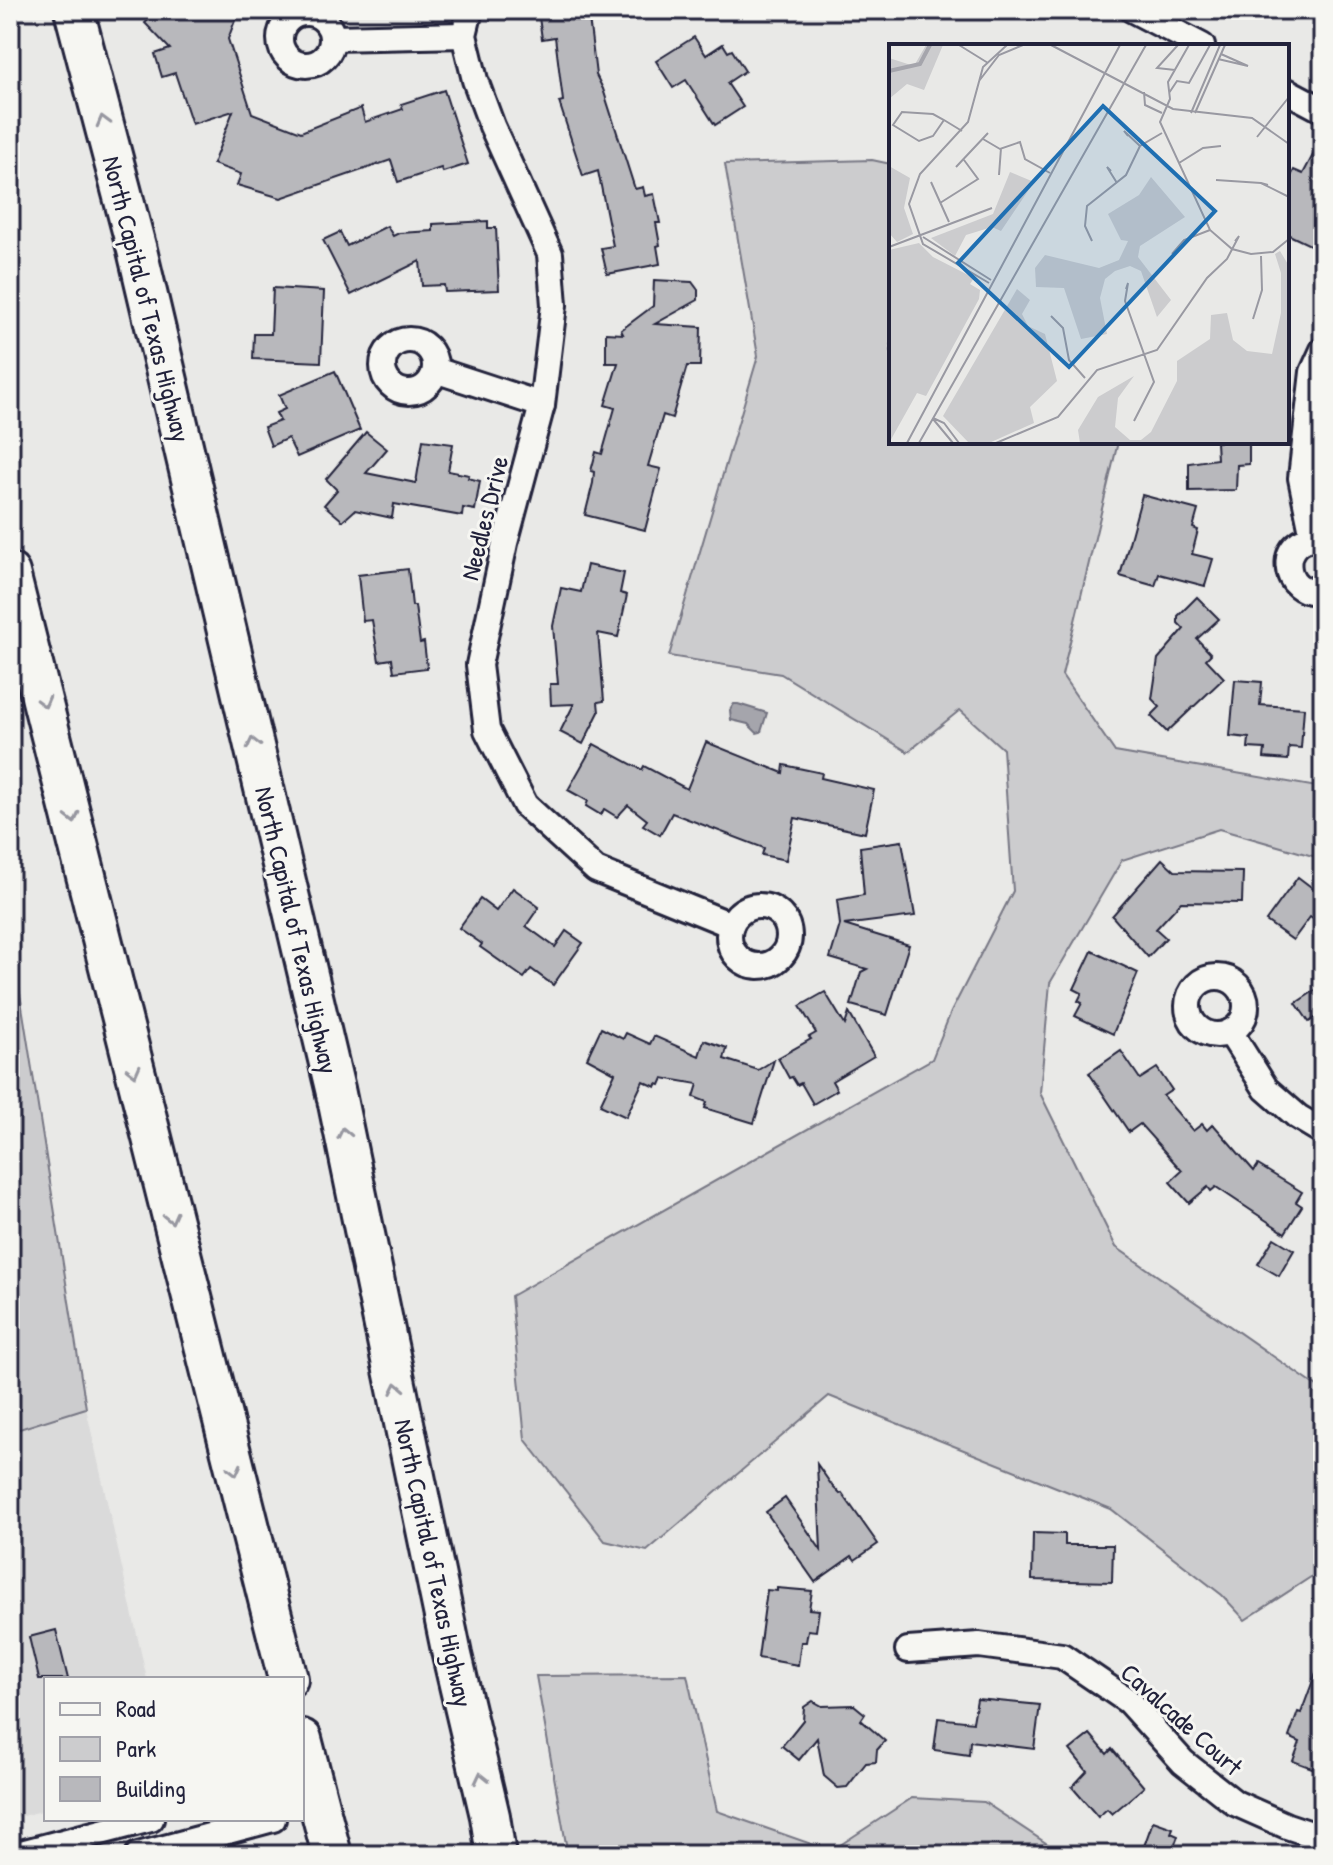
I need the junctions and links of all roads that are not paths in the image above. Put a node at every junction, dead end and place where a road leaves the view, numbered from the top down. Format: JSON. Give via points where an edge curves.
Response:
{"nodes":[{"id":1,"x":74,"y":10,"type":"edge"},
{"id":2,"x":470,"y":10,"type":"edge"},
{"id":3,"x":1133,"y":10,"type":"edge"},
{"id":4,"x":464,"y":35,"type":"junction"},
{"id":5,"x":333,"y":38,"type":"dead end"},
{"id":6,"x":1198,"y":44,"type":"edge"},
{"id":7,"x":1289,"y":92,"type":"edge"},
{"id":8,"x":1323,"y":110,"type":"edge"},
{"id":9,"x":1323,"y":350,"type":"edge"},
{"id":10,"x":435,"y":370,"type":"dead end"},
{"id":11,"x":542,"y":405,"type":"junction"},
{"id":12,"x":1318,"y":538,"type":"edge"},
{"id":13,"x":10,"y":573,"type":"edge"},
{"id":14,"x":1323,"y":590,"type":"edge"},
{"id":15,"x":731,"y":925,"type":"dead end"},
{"id":16,"x":1230,"y":1032,"type":"dead end"},
{"id":17,"x":1323,"y":1132,"type":"edge"},
{"id":18,"x":908,"y":1650,"type":"dead end"},
{"id":19,"x":287,"y":1677,"type":"edge"},
{"id":20,"x":304,"y":1755,"type":"edge"},
{"id":21,"x":309,"y":1794,"type":"edge"},
{"id":22,"x":143,"y":1821,"type":"edge"},
{"id":23,"x":266,"y":1821,"type":"edge"},
{"id":24,"x":1323,"y":1838,"type":"edge"},
{"id":25,"x":13,"y":1855,"type":"edge"},
{"id":26,"x":138,"y":1855,"type":"edge"},
{"id":27,"x":332,"y":1855,"type":"edge"},
{"id":28,"x":496,"y":1855,"type":"edge"}],
"edges":[{"from":28,"to":1,"type":"highway","name":"North Capital of Texas Highway","one_way":true,"via":[[335,1089],[137,250]]},
{"from":2,"to":4,"type":"street","name":"Needles Drive"},
{"from":3,"to":6,"type":"street"},
{"from":4,"to":5,"type":"street"},
{"from":4,"to":11,"type":"street","name":"Needles Drive","via":[[492,126],[550,254],[554,305]]},
{"from":7,"to":8,"type":"street"},
{"from":9,"to":12,"type":"street","via":[[1313,372],[1301,478]]},
{"from":10,"to":11,"type":"street"},
{"from":11,"to":15,"type":"street","name":"Needles Drive","via":[[479,665],[487,730],[525,805],[596,870]]},
{"from":12,"to":14,"type":"street","via":[[1294,546],[1287,566],[1297,585]]},
{"from":13,"to":19,"type":"highway","one_way":true},
{"from":16,"to":17,"type":"street","via":[[1266,1089]]},
{"from":18,"to":24,"type":"street","name":"Cavalcade Court","via":[[979,1645],[1062,1656],[1128,1701],[1183,1762],[1235,1803]]},
{"from":20,"to":21,"type":"highway"},
{"from":21,"to":27,"type":"highway"},
{"from":22,"to":25,"type":"street"},
{"from":23,"to":26,"type":"street"}]}
